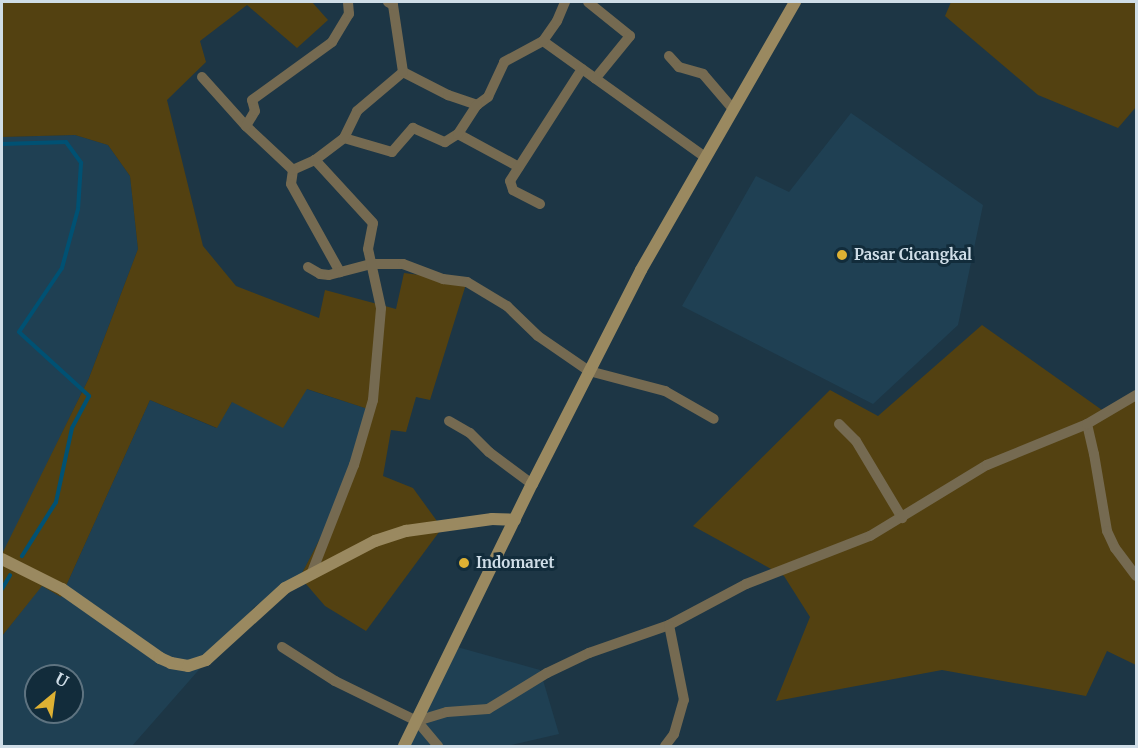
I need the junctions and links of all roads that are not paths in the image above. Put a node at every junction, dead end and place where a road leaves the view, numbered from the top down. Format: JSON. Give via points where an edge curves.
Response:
{"nodes":[{"id":1,"x":348,"y":2,"type":"edge"},
{"id":2,"x":388,"y":2,"type":"edge"},
{"id":3,"x":565,"y":2,"type":"edge"},
{"id":4,"x":588,"y":2,"type":"edge"},
{"id":5,"x":795,"y":2,"type":"edge"},
{"id":6,"x":543,"y":41,"type":"junction"},
{"id":7,"x":669,"y":56,"type":"dead end"},
{"id":8,"x":582,"y":69,"type":"junction"},
{"id":9,"x":403,"y":72,"type":"junction"},
{"id":10,"x":202,"y":77,"type":"dead end"},
{"id":11,"x":595,"y":79,"type":"junction"},
{"id":12,"x":477,"y":105,"type":"junction"},
{"id":13,"x":733,"y":109,"type":"junction"},
{"id":14,"x":246,"y":126,"type":"junction"},
{"id":15,"x":458,"y":134,"type":"junction"},
{"id":16,"x":344,"y":138,"type":"junction"},
{"id":17,"x":705,"y":157,"type":"junction"},
{"id":18,"x":315,"y":160,"type":"junction"},
{"id":19,"x":519,"y":167,"type":"junction"},
{"id":20,"x":293,"y":170,"type":"junction"},
{"id":21,"x":540,"y":204,"type":"dead end"},
{"id":22,"x":371,"y":264,"type":"junction"},
{"id":23,"x":308,"y":267,"type":"dead end"},
{"id":24,"x":340,"y":272,"type":"junction"},
{"id":25,"x":590,"y":371,"type":"junction"},
{"id":26,"x":1137,"y":395,"type":"edge"},
{"id":27,"x":714,"y":419,"type":"dead end"},
{"id":28,"x":449,"y":421,"type":"dead end"},
{"id":29,"x":839,"y":424,"type":"dead end"},
{"id":30,"x":1086,"y":424,"type":"junction"},
{"id":31,"x":532,"y":484,"type":"junction"},
{"id":32,"x":902,"y":518,"type":"junction"},
{"id":33,"x":515,"y":520,"type":"junction"},
{"id":34,"x":2,"y":559,"type":"edge"},
{"id":35,"x":312,"y":572,"type":"junction"},
{"id":36,"x":1137,"y":576,"type":"edge"},
{"id":37,"x":669,"y":625,"type":"junction"},
{"id":38,"x":282,"y":647,"type":"dead end"},
{"id":39,"x":417,"y":721,"type":"junction"},
{"id":40,"x":404,"y":747,"type":"edge"},
{"id":41,"x":438,"y":747,"type":"edge"},
{"id":42,"x":665,"y":747,"type":"edge"}],
"edges":[{"from":1,"to":14,"type":"street","via":[[349,14],[332,42],[252,100],[255,111]]},
{"from":2,"to":9,"type":"street","via":[[393,5]]},
{"from":3,"to":6,"type":"street"},
{"from":4,"to":11,"type":"street","via":[[630,36]]},
{"from":5,"to":13,"type":"main road"},
{"from":6,"to":8,"type":"street"},
{"from":6,"to":12,"type":"street","via":[[504,62],[488,98]]},
{"from":7,"to":13,"type":"street","via":[[679,66],[702,74]]},
{"from":8,"to":11,"type":"street"},
{"from":8,"to":19,"type":"street"},
{"from":9,"to":12,"type":"street"},
{"from":9,"to":16,"type":"street","via":[[357,111]]},
{"from":10,"to":14,"type":"street"},
{"from":11,"to":17,"type":"street"},
{"from":12,"to":15,"type":"street"},
{"from":13,"to":17,"type":"main road"},
{"from":14,"to":20,"type":"street"},
{"from":15,"to":16,"type":"street","via":[[445,142],[413,128],[392,152]]},
{"from":15,"to":19,"type":"street"},
{"from":16,"to":18,"type":"street"},
{"from":17,"to":25,"type":"main road"},
{"from":18,"to":20,"type":"street"},
{"from":18,"to":22,"type":"street","via":[[373,223]]},
{"from":19,"to":21,"type":"street","via":[[510,186]]},
{"from":20,"to":24,"type":"street","via":[[291,184]]},
{"from":22,"to":24,"type":"street"},
{"from":22,"to":25,"type":"street","via":[[403,264],[479,287],[507,306],[538,336]]},
{"from":22,"to":35,"type":"street","via":[[381,308],[373,400],[354,465]]},
{"from":23,"to":24,"type":"street","via":[[320,274]]},
{"from":25,"to":27,"type":"street","via":[[665,391]]},
{"from":25,"to":31,"type":"main road"},
{"from":26,"to":30,"type":"street"},
{"from":28,"to":31,"type":"street","via":[[470,433]]},
{"from":29,"to":32,"type":"street","via":[[856,441]]},
{"from":30,"to":32,"type":"street","via":[[987,465]]},
{"from":30,"to":36,"type":"street","via":[[1107,531]]},
{"from":31,"to":33,"type":"main road"},
{"from":32,"to":37,"type":"street","via":[[870,536],[746,584]]},
{"from":33,"to":35,"type":"main road","via":[[492,519],[406,531],[375,541]]},
{"from":33,"to":39,"type":"main road"},
{"from":34,"to":35,"type":"main road","via":[[62,589],[160,658],[188,666],[206,660],[285,588]]},
{"from":37,"to":39,"type":"street","via":[[589,653],[488,709],[447,712]]},
{"from":37,"to":42,"type":"street","via":[[684,700],[674,734]]},
{"from":38,"to":39,"type":"street","via":[[335,681]]},
{"from":39,"to":40,"type":"main road"},
{"from":39,"to":41,"type":"street"}]}
